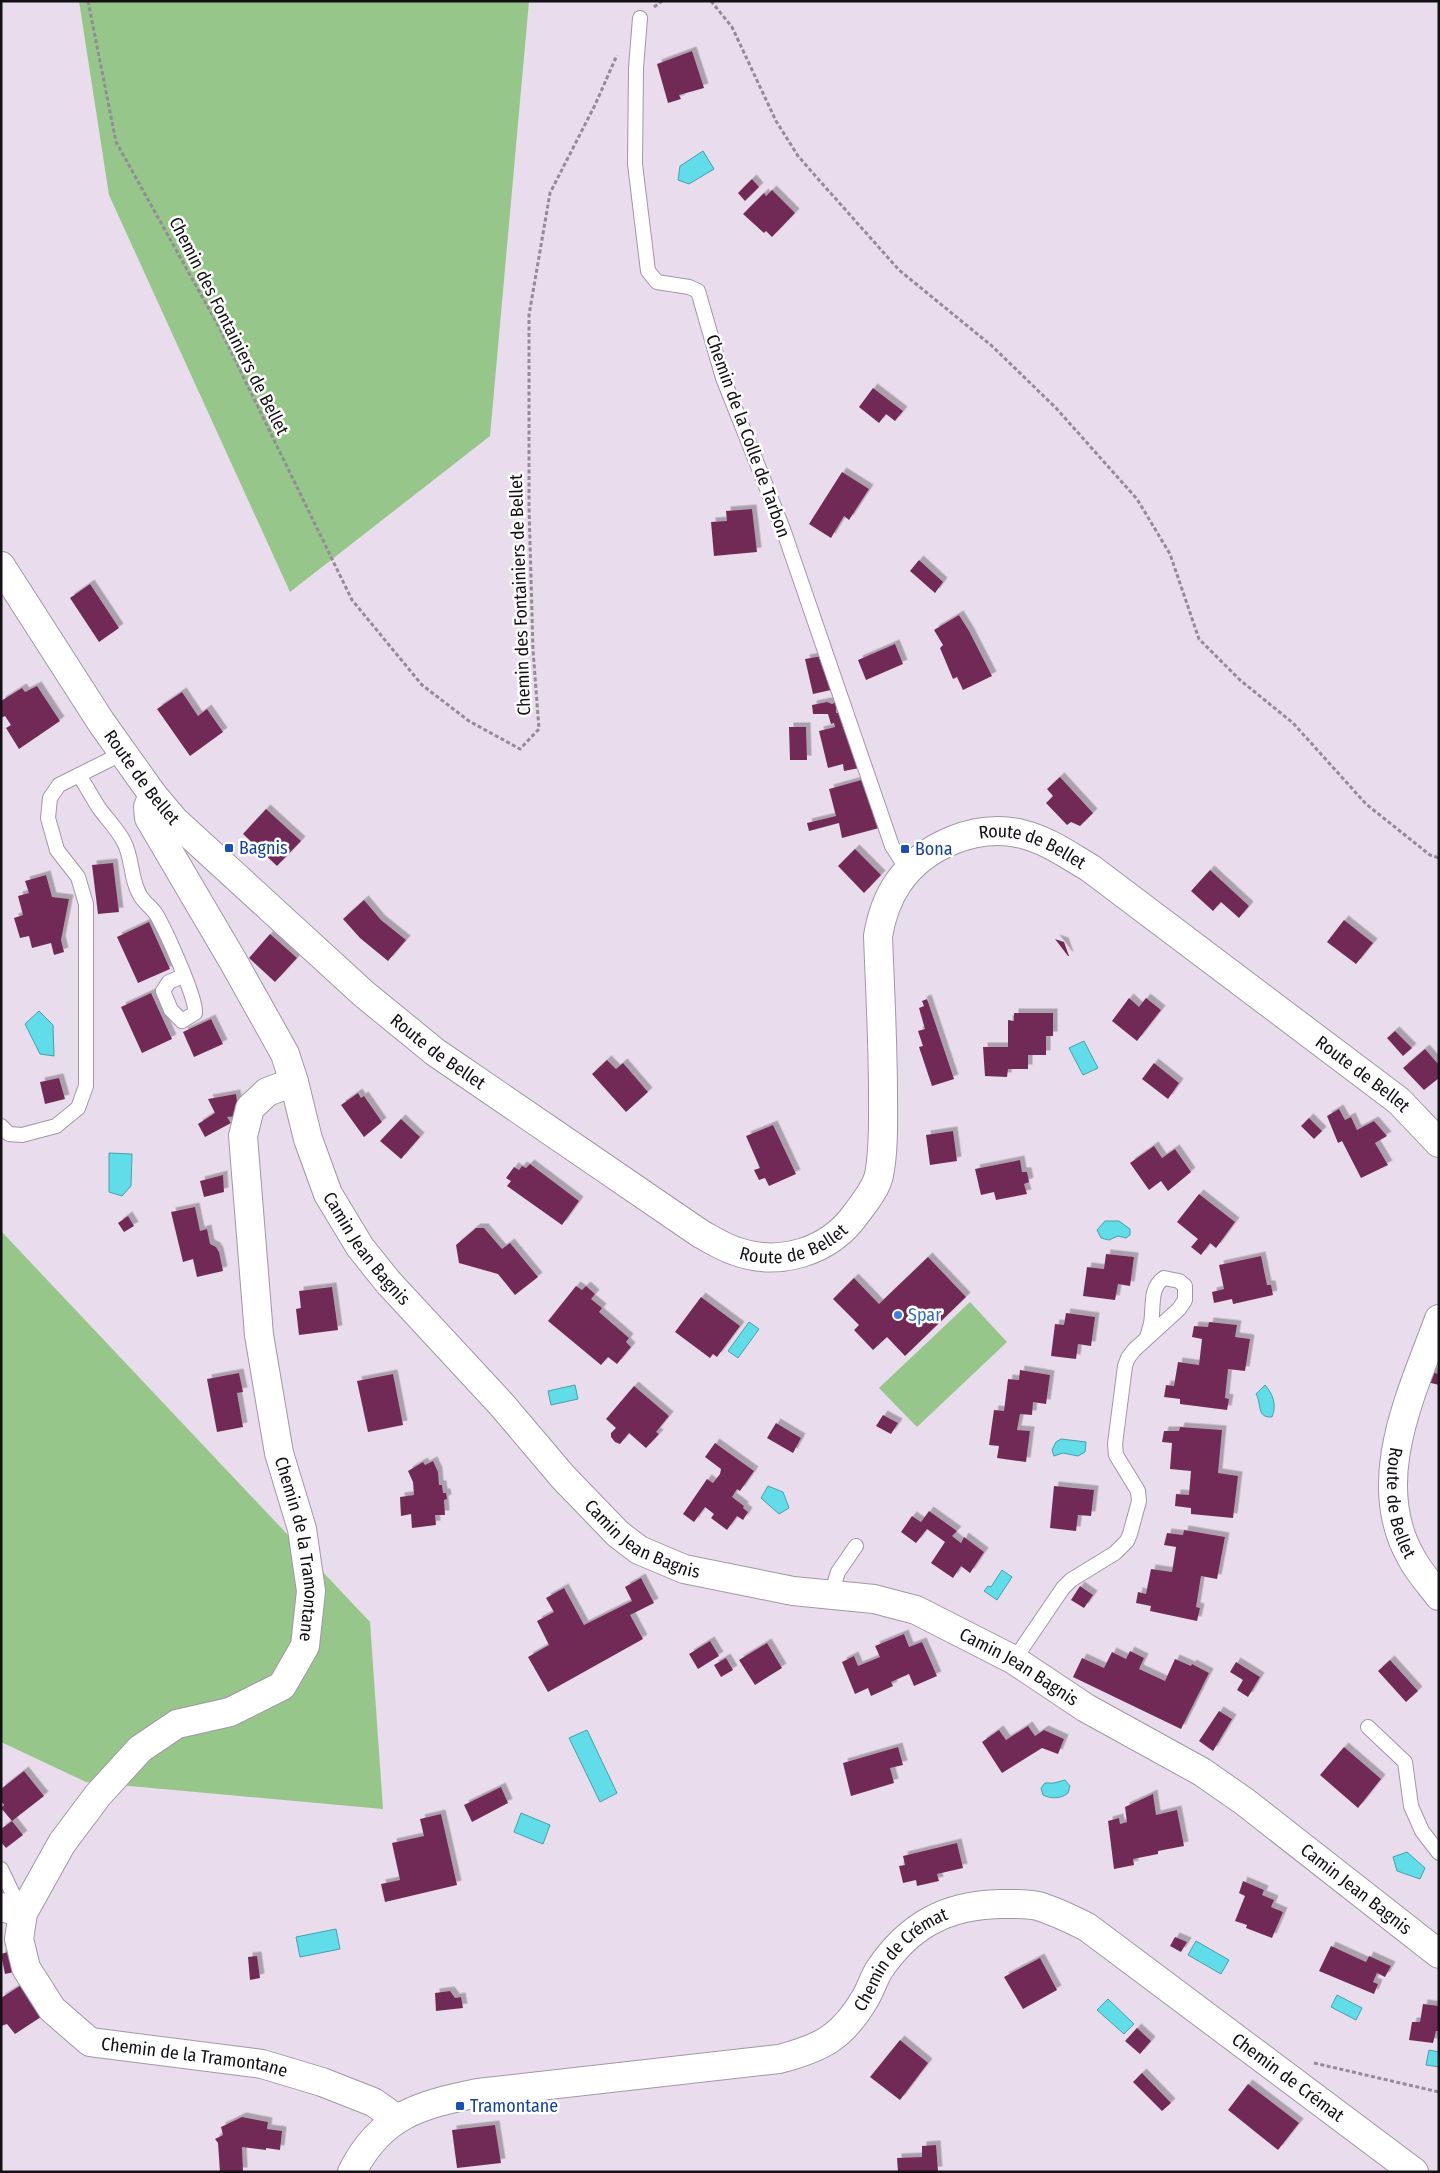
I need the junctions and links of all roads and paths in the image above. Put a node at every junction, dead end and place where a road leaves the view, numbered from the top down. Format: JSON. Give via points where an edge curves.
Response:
{"nodes":[{"id":1,"x":88,"y":1,"type":"edge"},
{"id":2,"x":662,"y":1,"type":"edge"},
{"id":3,"x":711,"y":1,"type":"edge"},
{"id":4,"x":640,"y":18,"type":"joint"},
{"id":5,"x":618,"y":54,"type":"dead end"},
{"id":6,"x":1,"y":566,"type":"edge"},
{"id":7,"x":123,"y":753,"type":"junction"},
{"id":8,"x":79,"y":775,"type":"junction"},
{"id":9,"x":153,"y":794,"type":"junction"},
{"id":10,"x":1439,"y":858,"type":"edge"},
{"id":11,"x":908,"y":870,"type":"junction"},
{"id":12,"x":183,"y":976,"type":"dead end"},
{"id":13,"x":294,"y":1082,"type":"junction"},
{"id":14,"x":1,"y":1126,"type":"edge"},
{"id":15,"x":1439,"y":1143,"type":"edge"},
{"id":16,"x":1439,"y":1319,"type":"edge"},
{"id":17,"x":1146,"y":1338,"type":"dead end"},
{"id":18,"x":856,"y":1546,"type":"dead end"},
{"id":19,"x":831,"y":1594,"type":"junction"},
{"id":20,"x":1439,"y":1596,"type":"edge"},
{"id":21,"x":1014,"y":1660,"type":"junction"},
{"id":22,"x":1368,"y":1727,"type":"dead end"},
{"id":23,"x":1439,"y":1853,"type":"edge"},
{"id":24,"x":1,"y":1869,"type":"edge"},
{"id":25,"x":12,"y":1910,"type":"edge"},
{"id":26,"x":1435,"y":1944,"type":"edge"},
{"id":27,"x":1305,"y":2061,"type":"dead end"},
{"id":28,"x":1439,"y":2092,"type":"edge"},
{"id":29,"x":396,"y":2118,"type":"junction"},
{"id":30,"x":352,"y":2172,"type":"edge"},
{"id":31,"x":1414,"y":2172,"type":"edge"}],
"edges":[{"from":1,"to":5,"type":"path","name":"Chemin des Fontainiers de Bellet","via":[[116,142],[219,327],[352,600],[422,685],[469,721],[520,749],[539,729],[529,507],[529,315],[550,193]]},
{"from":2,"to":4,"type":"path"},
{"from":3,"to":10,"type":"path","via":[[732,27],[776,122],[798,156],[898,270],[992,346],[1056,408],[1137,499],[1170,554],[1199,639],[1240,680],[1293,723],[1366,804],[1430,855]]},
{"from":4,"to":11,"type":"lane","name":"Chemin de la Colle de Tarbon","via":[[635,164],[648,271],[657,282],[698,291],[723,378],[783,529],[892,846]]},
{"from":6,"to":7,"type":"street","name":"Route de Bellet"},
{"from":7,"to":8,"type":"lane"},
{"from":7,"to":9,"type":"street","name":"Route de Bellet"},
{"from":8,"to":12,"type":"lane","via":[[124,840],[141,898],[164,927]]},
{"from":8,"to":14,"type":"lane","via":[[59,785],[50,798],[48,818],[57,850],[78,877],[86,904],[86,1086],[78,1108],[56,1126],[22,1136],[9,1134]]},
{"from":9,"to":11,"type":"street","name":"Route de Bellet","via":[[174,820],[235,878],[364,994],[435,1052],[701,1234],[735,1251],[770,1258],[804,1252],[839,1234],[866,1202],[878,1177],[883,1137],[878,936],[885,909]]},
{"from":9,"to":13,"type":"street","name":"Camin Jean Bagnis","via":[[148,807],[149,818],[285,1054]]},
{"from":11,"to":15,"type":"street","name":"Route de Bellet","via":[[955,839],[988,830],[1023,834],[1057,848],[1118,889],[1399,1101]]},
{"from":13,"to":19,"type":"street","name":"Camin Jean Bagnis","via":[[308,1139],[328,1194],[360,1247],[563,1477],[618,1534],[639,1550],[684,1568],[793,1591]]},
{"from":13,"to":25,"type":"street","name":"Chemin de la Tramontane","via":[[267,1092],[250,1108],[243,1136],[259,1335],[279,1453],[302,1529],[311,1591],[305,1646],[282,1686],[230,1712],[177,1724],[140,1748],[98,1795]]},
{"from":16,"to":20,"type":"street","name":"Route de Bellet","via":[[1401,1424],[1393,1494],[1411,1558]]},
{"from":17,"to":21,"type":"lane","via":[[1134,1350],[1126,1366],[1115,1444],[1116,1455],[1138,1491],[1139,1501],[1130,1534],[1115,1553],[1063,1588]]},
{"from":18,"to":19,"type":"lane","via":[[838,1572]]},
{"from":19,"to":21,"type":"street","name":"Camin Jean Bagnis","via":[[874,1599],[916,1610]]},
{"from":21,"to":26,"type":"street","name":"Camin Jean Bagnis","via":[[1086,1708],[1202,1772]]},
{"from":22,"to":23,"type":"lane","via":[[1405,1762],[1411,1806],[1422,1832]]},
{"from":24,"to":25,"type":"lane"},
{"from":25,"to":29,"type":"street","name":"Chemin de la Tramontane","via":[[26,1968],[52,2009],[90,2042],[262,2064],[373,2102]]},
{"from":27,"to":28,"type":"path"},
{"from":29,"to":30,"type":"street","name":"Chemin de Crémat","via":[[365,2150]]},
{"from":29,"to":31,"type":"street","name":"Chemin de Crémat","via":[[436,2102],[478,2093],[780,2059],[810,2051],[844,2027],[880,1970],[907,1936],[922,1925],[939,1914],[978,1904],[1017,1904],[1037,1906],[1087,1927]]}]}
